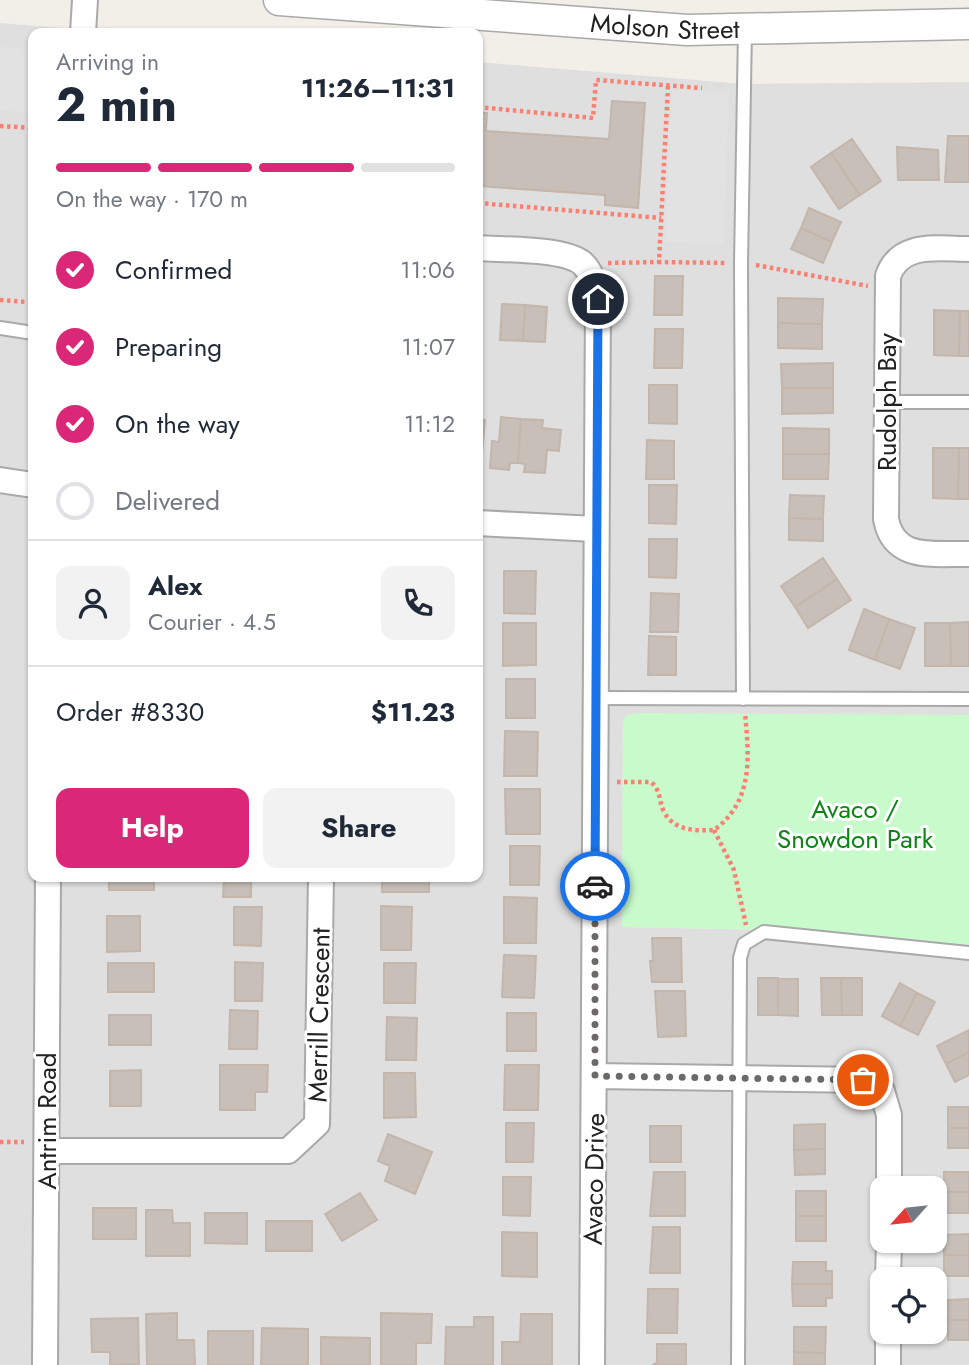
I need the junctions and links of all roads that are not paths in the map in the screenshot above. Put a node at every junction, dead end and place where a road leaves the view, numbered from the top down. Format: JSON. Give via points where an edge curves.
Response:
{"nodes":[{"id":1,"x":85,"y":0,"type":"edge"},
{"id":2,"x":279,"y":0,"type":"edge"},
{"id":3,"x":969,"y":24,"type":"edge"},
{"id":4,"x":83,"y":28,"type":"edge"},
{"id":5,"x":745,"y":29,"type":"junction"},
{"id":6,"x":483,"y":248,"type":"edge"},
{"id":7,"x":969,"y":250,"type":"edge"},
{"id":8,"x":0,"y":328,"type":"edge"},
{"id":9,"x":28,"y":332,"type":"edge"},
{"id":10,"x":887,"y":402,"type":"junction"},
{"id":11,"x":969,"y":402,"type":"edge"},
{"id":12,"x":0,"y":480,"type":"edge"},
{"id":13,"x":28,"y":484,"type":"edge"},
{"id":14,"x":483,"y":523,"type":"edge"},
{"id":15,"x":595,"y":529,"type":"junction"},
{"id":16,"x":969,"y":554,"type":"edge"},
{"id":17,"x":595,"y":698,"type":"junction"},
{"id":18,"x":743,"y":699,"type":"junction"},
{"id":19,"x":969,"y":699,"type":"edge"},
{"id":20,"x":48,"y":882,"type":"edge"},
{"id":21,"x":321,"y":882,"type":"edge"},
{"id":22,"x":969,"y":953,"type":"edge"},
{"id":23,"x":595,"y":1076,"type":"junction"},
{"id":24,"x":739,"y":1080,"type":"junction"},
{"id":25,"x":47,"y":1151,"type":"junction"},
{"id":26,"x":889,"y":1176,"type":"edge"},
{"id":27,"x":888,"y":1344,"type":"edge"},
{"id":28,"x":45,"y":1365,"type":"edge"},
{"id":29,"x":592,"y":1365,"type":"edge"},
{"id":30,"x":738,"y":1365,"type":"edge"},
{"id":31,"x":888,"y":1365,"type":"edge"}],
"edges":[{"from":1,"to":4,"type":"street"},
{"from":2,"to":5,"type":"street","name":"Molson Street","via":[[687,30]]},
{"from":3,"to":5,"type":"street","name":"Molson Street"},
{"from":5,"to":18,"type":"lane"},
{"from":6,"to":15,"type":"street","name":"Avaco Drive","via":[[561,255],[582,263],[593,280],[598,299]]},
{"from":7,"to":10,"type":"street","name":"Rudolph Bay","via":[[911,251],[891,268]]},
{"from":8,"to":9,"type":"lane"},
{"from":10,"to":11,"type":"lane"},
{"from":10,"to":16,"type":"street","name":"Rudolph Bay","via":[[886,519],[891,535],[911,552]]},
{"from":12,"to":13,"type":"street"},
{"from":14,"to":15,"type":"street"},
{"from":15,"to":17,"type":"street","name":"Avaco Drive"},
{"from":17,"to":18,"type":"lane"},
{"from":17,"to":23,"type":"street","name":"Avaco Drive"},
{"from":18,"to":19,"type":"lane"},
{"from":20,"to":25,"type":"street","name":"Antrim Road"},
{"from":21,"to":25,"type":"street","name":"Merrill Crescent","via":[[317,1124],[288,1151]]},
{"from":22,"to":24,"type":"lane","via":[[764,932],[749,939],[740,958]]},
{"from":23,"to":24,"type":"street"},
{"from":23,"to":29,"type":"street","name":"Avaco Drive"},
{"from":24,"to":26,"type":"street","via":[[863,1080],[882,1091],[889,1115]]},
{"from":24,"to":30,"type":"lane"},
{"from":25,"to":28,"type":"street","name":"Antrim Road"},
{"from":27,"to":31,"type":"street"}]}
